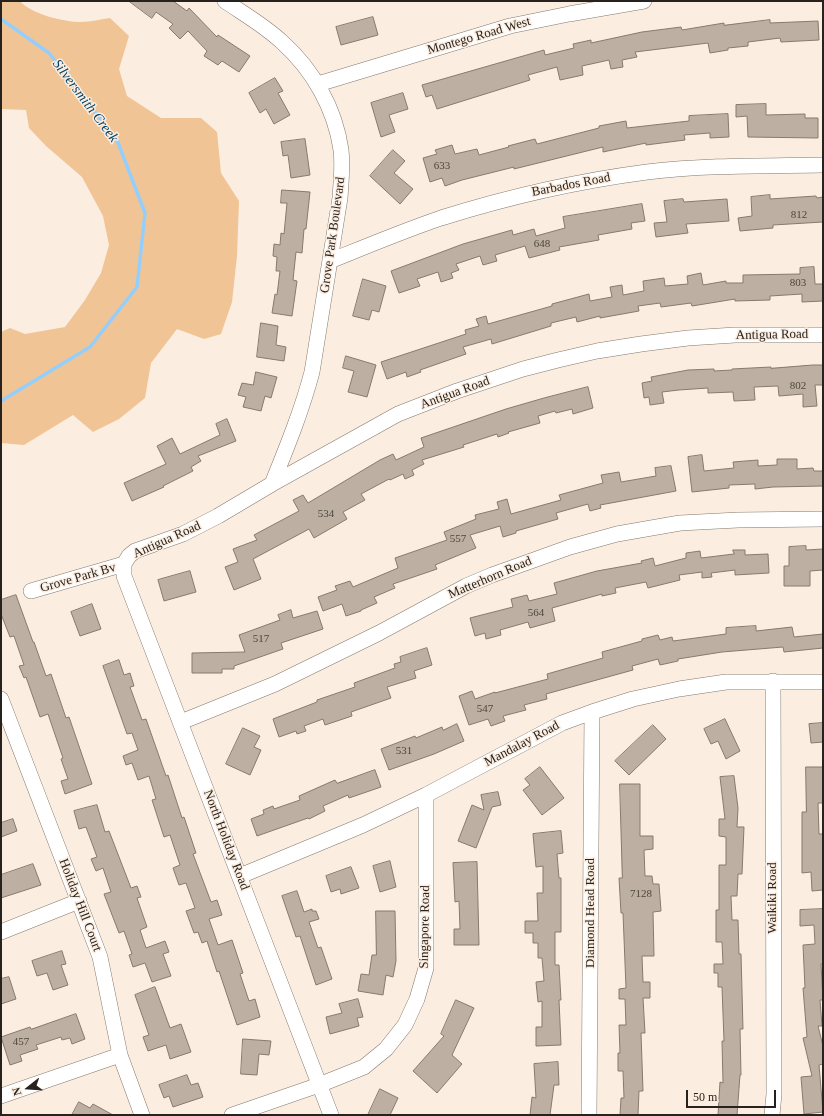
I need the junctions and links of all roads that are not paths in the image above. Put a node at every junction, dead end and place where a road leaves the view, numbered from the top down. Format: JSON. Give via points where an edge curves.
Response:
{"nodes":[{"id":1,"x":225,"y":1,"type":"edge"},
{"id":2,"x":644,"y":1,"type":"edge"},
{"id":3,"x":318,"y":84,"type":"junction"},
{"id":4,"x":823,"y":165,"type":"edge"},
{"id":5,"x":330,"y":261,"type":"junction"},
{"id":6,"x":823,"y":335,"type":"edge"},
{"id":7,"x":272,"y":484,"type":"junction"},
{"id":8,"x":823,"y":519,"type":"edge"},
{"id":9,"x":124,"y":564,"type":"junction"},
{"id":10,"x":31,"y":591,"type":"dead end"},
{"id":11,"x":773,"y":681,"type":"junction"},
{"id":12,"x":823,"y":682,"type":"edge"},
{"id":13,"x":1,"y":699,"type":"edge"},
{"id":14,"x":592,"y":712,"type":"junction"},
{"id":15,"x":181,"y":722,"type":"junction"},
{"id":16,"x":426,"y":795,"type":"junction"},
{"id":17,"x":240,"y":876,"type":"junction"},
{"id":18,"x":79,"y":901,"type":"junction"},
{"id":19,"x":1,"y":932,"type":"edge"},
{"id":20,"x":120,"y":1055,"type":"junction"},
{"id":21,"x":319,"y":1085,"type":"junction"},
{"id":22,"x":1,"y":1096,"type":"edge"},
{"id":23,"x":142,"y":1115,"type":"edge"},
{"id":24,"x":232,"y":1115,"type":"edge"},
{"id":25,"x":331,"y":1115,"type":"edge"},
{"id":26,"x":590,"y":1115,"type":"edge"},
{"id":27,"x":772,"y":1115,"type":"edge"}],
"edges":[{"from":1,"to":3,"type":"street","name":"Grove Park Boulevard","via":[[282,42]]},
{"from":2,"to":3,"type":"street","name":"Montego Road West","via":[[510,26]]},
{"from":3,"to":5,"type":"street","name":"Grove Park Boulevard","via":[[332,114],[342,174]]},
{"from":4,"to":5,"type":"street","name":"Barbados Road","via":[[648,172],[526,194],[474,208],[391,236]]},
{"from":5,"to":7,"type":"street","name":"Grove Park Boulevard","via":[[312,372],[290,440]]},
{"from":6,"to":7,"type":"street","name":"Antigua Road","via":[[688,338],[597,351],[522,369],[398,414]]},
{"from":7,"to":9,"type":"street","name":"Antigua Road","via":[[183,534],[135,551],[128,556]]},
{"from":8,"to":15,"type":"street","name":"Matterhorn Road","via":[[680,523],[617,534],[570,547],[466,586],[379,634],[275,684]]},
{"from":9,"to":10,"type":"street","name":"Grove Park Bv"},
{"from":9,"to":15,"type":"street","name":"North Holiday Road","via":[[124,576]]},
{"from":11,"to":12,"type":"street","name":"Mandalay Road"},
{"from":11,"to":14,"type":"street","name":"Mandalay Road","via":[[726,682],[679,689],[633,699]]},
{"from":11,"to":27,"type":"street","name":"Waikiki Road"},
{"from":13,"to":18,"type":"street","name":"Holiday Hill Court"},
{"from":14,"to":16,"type":"street","name":"Mandalay Road","via":[[562,723]]},
{"from":14,"to":26,"type":"street","name":"Diamond Head Road"},
{"from":15,"to":17,"type":"street","name":"North Holiday Road"},
{"from":16,"to":17,"type":"street","name":"Mandalay Road","via":[[363,825]]},
{"from":16,"to":21,"type":"street","name":"Singapore Road","via":[[426,968],[417,999],[405,1025],[386,1049],[364,1067]]},
{"from":17,"to":21,"type":"street","name":"North Holiday Road"},
{"from":18,"to":19,"type":"street"},
{"from":18,"to":20,"type":"street","name":"Holiday Hill Court","via":[[100,957]]},
{"from":20,"to":22,"type":"street"},
{"from":20,"to":23,"type":"street","name":"Holiday Hill Court"},
{"from":21,"to":24,"type":"street","name":"Singapore Road"},
{"from":21,"to":25,"type":"street","name":"North Holiday Road"}]}
